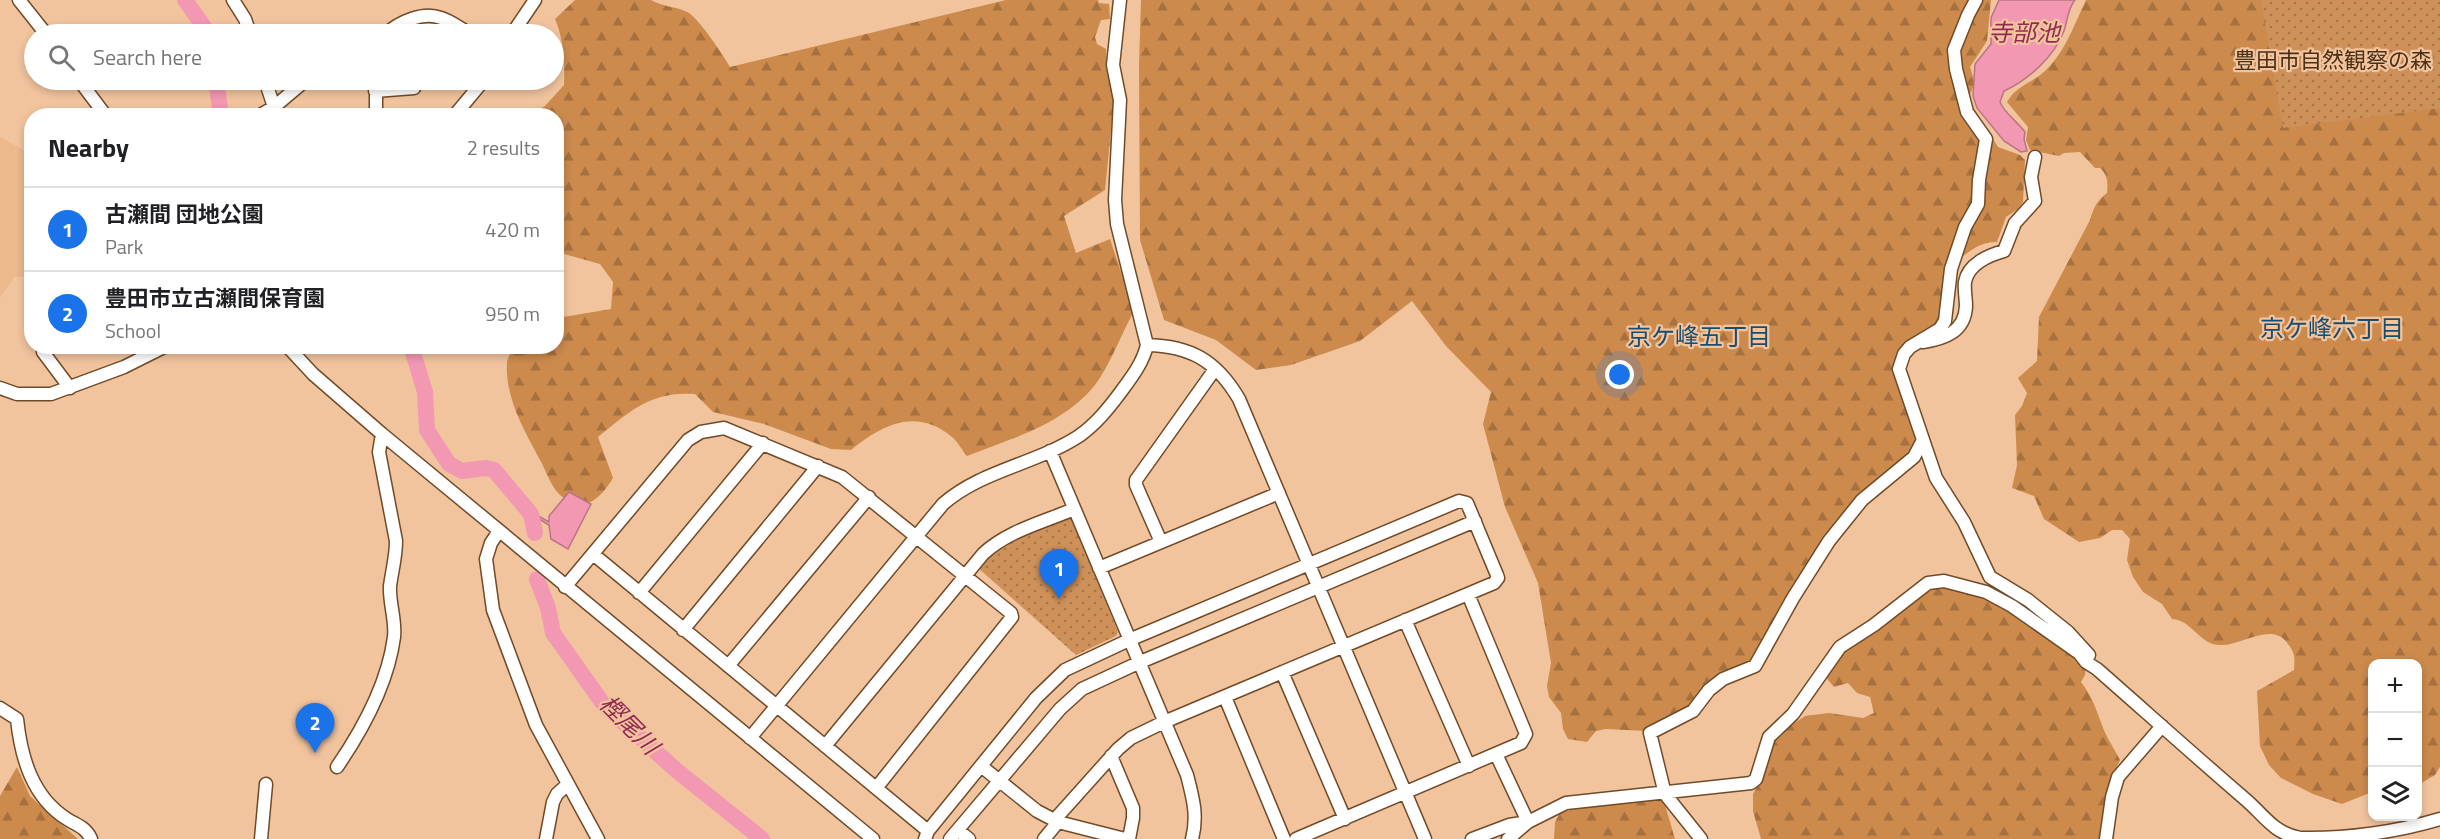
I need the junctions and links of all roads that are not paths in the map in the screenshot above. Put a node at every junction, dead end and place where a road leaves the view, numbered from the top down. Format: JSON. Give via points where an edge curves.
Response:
{"nodes":[{"id":1,"x":19,"y":0,"type":"edge"},
{"id":2,"x":232,"y":0,"type":"edge"},
{"id":3,"x":535,"y":0,"type":"edge"},
{"id":4,"x":1120,"y":0,"type":"edge"},
{"id":5,"x":1976,"y":0,"type":"edge"},
{"id":6,"x":38,"y":24,"type":"edge"},
{"id":7,"x":247,"y":24,"type":"edge"},
{"id":8,"x":402,"y":24,"type":"edge"},
{"id":9,"x":453,"y":24,"type":"edge"},
{"id":10,"x":519,"y":24,"type":"edge"},
{"id":11,"x":86,"y":90,"type":"edge"},
{"id":12,"x":268,"y":90,"type":"edge"},
{"id":13,"x":294,"y":90,"type":"edge"},
{"id":14,"x":376,"y":90,"type":"edge"},
{"id":15,"x":476,"y":90,"type":"edge"},
{"id":16,"x":274,"y":107,"type":"joint"},
{"id":17,"x":100,"y":108,"type":"edge"},
{"id":18,"x":376,"y":108,"type":"edge"},
{"id":19,"x":461,"y":108,"type":"edge"},
{"id":20,"x":2035,"y":158,"type":"dead end"},
{"id":21,"x":1919,"y":343,"type":"junction"},
{"id":22,"x":1147,"y":345,"type":"junction"},
{"id":23,"x":44,"y":354,"type":"edge"},
{"id":24,"x":150,"y":354,"type":"edge"},
{"id":25,"x":295,"y":354,"type":"edge"},
{"id":26,"x":1215,"y":369,"type":"junction"},
{"id":27,"x":0,"y":388,"type":"edge"},
{"id":28,"x":70,"y":388,"type":"junction"},
{"id":29,"x":382,"y":435,"type":"junction"},
{"id":30,"x":1923,"y":440,"type":"junction"},
{"id":31,"x":763,"y":442,"type":"junction"},
{"id":32,"x":1050,"y":451,"type":"junction"},
{"id":33,"x":818,"y":466,"type":"junction"},
{"id":34,"x":1280,"y":493,"type":"junction"},
{"id":35,"x":869,"y":496,"type":"junction"},
{"id":36,"x":1074,"y":509,"type":"junction"},
{"id":37,"x":1475,"y":521,"type":"junction"},
{"id":38,"x":499,"y":531,"type":"junction"},
{"id":39,"x":916,"y":535,"type":"junction"},
{"id":40,"x":1161,"y":542,"type":"junction"},
{"id":41,"x":593,"y":554,"type":"junction"},
{"id":42,"x":1310,"y":565,"type":"junction"},
{"id":43,"x":1100,"y":568,"type":"junction"},
{"id":44,"x":965,"y":574,"type":"junction"},
{"id":45,"x":565,"y":587,"type":"junction"},
{"id":46,"x":1319,"y":588,"type":"junction"},
{"id":47,"x":639,"y":593,"type":"junction"},
{"id":48,"x":1467,"y":594,"type":"junction"},
{"id":49,"x":1405,"y":620,"type":"junction"},
{"id":50,"x":684,"y":630,"type":"junction"},
{"id":51,"x":1129,"y":640,"type":"junction"},
{"id":52,"x":1343,"y":646,"type":"junction"},
{"id":53,"x":1138,"y":663,"type":"junction"},
{"id":54,"x":2090,"y":664,"type":"junction"},
{"id":55,"x":728,"y":666,"type":"junction"},
{"id":56,"x":1282,"y":672,"type":"junction"},
{"id":57,"x":1225,"y":697,"type":"junction"},
{"id":58,"x":776,"y":705,"type":"junction"},
{"id":59,"x":0,"y":708,"type":"edge"},
{"id":60,"x":1164,"y":722,"type":"junction"},
{"id":61,"x":2162,"y":726,"type":"junction"},
{"id":62,"x":750,"y":738,"type":"junction"},
{"id":63,"x":825,"y":747,"type":"junction"},
{"id":64,"x":1496,"y":754,"type":"junction"},
{"id":65,"x":1110,"y":756,"type":"junction"},
{"id":66,"x":981,"y":766,"type":"junction"},
{"id":67,"x":1469,"y":766,"type":"junction"},
{"id":68,"x":337,"y":767,"type":"dead end"},
{"id":69,"x":999,"y":782,"type":"junction"},
{"id":70,"x":266,"y":784,"type":"dead end"},
{"id":71,"x":568,"y":784,"type":"junction"},
{"id":72,"x":876,"y":787,"type":"junction"},
{"id":73,"x":1406,"y":793,"type":"junction"},
{"id":74,"x":1665,"y":794,"type":"junction"},
{"id":75,"x":1345,"y":819,"type":"junction"},
{"id":76,"x":2440,"y":819,"type":"edge"},
{"id":77,"x":1058,"y":822,"type":"junction"},
{"id":78,"x":1528,"y":822,"type":"junction"},
{"id":79,"x":927,"y":835,"type":"edge"},
{"id":80,"x":959,"y":836,"type":"edge"},
{"id":81,"x":91,"y":839,"type":"edge"},
{"id":82,"x":261,"y":839,"type":"edge"},
{"id":83,"x":546,"y":839,"type":"edge"},
{"id":84,"x":598,"y":839,"type":"edge"},
{"id":85,"x":873,"y":839,"type":"edge"},
{"id":86,"x":1044,"y":839,"type":"edge"},
{"id":87,"x":1127,"y":839,"type":"edge"},
{"id":88,"x":1192,"y":839,"type":"edge"},
{"id":89,"x":1284,"y":839,"type":"edge"},
{"id":90,"x":1296,"y":839,"type":"edge"},
{"id":91,"x":1425,"y":839,"type":"edge"},
{"id":92,"x":1472,"y":839,"type":"edge"},
{"id":93,"x":1508,"y":839,"type":"edge"},
{"id":94,"x":1701,"y":839,"type":"edge"},
{"id":95,"x":2106,"y":839,"type":"edge"}],
"edges":[{"from":1,"to":6,"type":"street"},
{"from":2,"to":7,"type":"street"},
{"from":3,"to":10,"type":"street"},
{"from":4,"to":22,"type":"street","via":[[1113,65],[1120,100],[1115,200],[1117,224]]},
{"from":5,"to":21,"type":"street","via":[[1954,50],[1967,111],[1986,139],[1978,204],[1965,227],[1951,269],[1945,321]]},
{"from":8,"to":9,"type":"street","via":[[424,16],[440,17]]},
{"from":11,"to":17,"type":"street"},
{"from":12,"to":16,"type":"street"},
{"from":13,"to":16,"type":"street"},
{"from":14,"to":18,"type":"street"},
{"from":15,"to":19,"type":"street"},
{"from":20,"to":21,"type":"street","via":[[2031,177],[2035,201],[2015,223],[2004,251],[1973,267],[1965,280],[1966,309],[1961,322],[1942,339]]},
{"from":21,"to":30,"type":"street","via":[[1904,354],[1899,369]]},
{"from":22,"to":26,"type":"street","via":[[1182,348]]},
{"from":22,"to":32,"type":"street","via":[[1136,370],[1099,420]]},
{"from":23,"to":28,"type":"street"},
{"from":24,"to":28,"type":"street"},
{"from":25,"to":29,"type":"street"},
{"from":26,"to":34,"type":"street","via":[[1239,399]]},
{"from":26,"to":40,"type":"street","via":[[1136,480]]},
{"from":27,"to":28,"type":"street","via":[[35,395]]},
{"from":29,"to":38,"type":"street"},
{"from":29,"to":68,"type":"street","via":[[379,452],[396,541],[390,588],[394,635],[387,666],[362,730]]},
{"from":30,"to":54,"type":"street","via":[[1936,478],[1964,522],[1990,577],[2028,600],[2068,632],[2088,654]]},
{"from":30,"to":74,"type":"street","via":[[1914,457],[1862,500],[1829,542],[1755,666],[1723,679],[1692,711],[1650,733]]},
{"from":31,"to":33,"type":"street"},
{"from":31,"to":41,"type":"street","via":[[724,428],[696,435]]},
{"from":31,"to":47,"type":"street"},
{"from":32,"to":36,"type":"street"},
{"from":32,"to":39,"type":"street","via":[[957,493]]},
{"from":33,"to":35,"type":"street","via":[[850,481]]},
{"from":33,"to":50,"type":"street"},
{"from":34,"to":40,"type":"street"},
{"from":34,"to":42,"type":"street"},
{"from":35,"to":39,"type":"street"},
{"from":35,"to":55,"type":"street"},
{"from":36,"to":43,"type":"street"},
{"from":36,"to":44,"type":"street","via":[[996,543]]},
{"from":37,"to":42,"type":"street","via":[[1467,503],[1459,501]]},
{"from":37,"to":46,"type":"street"},
{"from":37,"to":48,"type":"street","via":[[1498,578]]},
{"from":38,"to":45,"type":"street"},
{"from":38,"to":71,"type":"street","via":[[486,558],[493,610],[529,709]]},
{"from":39,"to":44,"type":"street"},
{"from":39,"to":58,"type":"street"},
{"from":40,"to":43,"type":"street"},
{"from":41,"to":45,"type":"street"},
{"from":41,"to":47,"type":"street"},
{"from":42,"to":46,"type":"street"},
{"from":42,"to":51,"type":"street"},
{"from":43,"to":51,"type":"street"},
{"from":44,"to":63,"type":"street"},
{"from":44,"to":72,"type":"street","via":[[1011,613],[1011,620]]},
{"from":45,"to":62,"type":"street"},
{"from":46,"to":52,"type":"street"},
{"from":46,"to":53,"type":"street"},
{"from":47,"to":50,"type":"street"},
{"from":48,"to":49,"type":"street"},
{"from":48,"to":64,"type":"street","via":[[1526,734],[1521,743]]},
{"from":49,"to":52,"type":"street"},
{"from":49,"to":67,"type":"street"},
{"from":50,"to":55,"type":"street"},
{"from":51,"to":53,"type":"street"},
{"from":51,"to":66,"type":"street","via":[[1057,676]]},
{"from":52,"to":56,"type":"street"},
{"from":52,"to":73,"type":"street"},
{"from":53,"to":60,"type":"street"},
{"from":53,"to":69,"type":"street","via":[[1091,684],[1071,698]]},
{"from":54,"to":61,"type":"street"},
{"from":54,"to":74,"type":"street","via":[[2012,606],[1986,592],[1944,581],[1928,583],[1840,647],[1793,714],[1769,737],[1752,783]]},
{"from":55,"to":58,"type":"street"},
{"from":56,"to":57,"type":"street"},
{"from":56,"to":75,"type":"street"},
{"from":57,"to":60,"type":"street"},
{"from":57,"to":89,"type":"street"},
{"from":58,"to":62,"type":"street"},
{"from":58,"to":63,"type":"street"},
{"from":59,"to":81,"type":"street","via":[[17,719],[25,763],[45,802],[79,824]]},
{"from":60,"to":65,"type":"street","via":[[1131,738]]},
{"from":60,"to":88,"type":"street","via":[[1195,804]]},
{"from":61,"to":76,"type":"street","via":[[2264,819],[2300,838],[2349,839],[2400,831]]},
{"from":61,"to":95,"type":"street","via":[[2118,777]]},
{"from":62,"to":85,"type":"street"},
{"from":63,"to":72,"type":"street"},
{"from":64,"to":67,"type":"street"},
{"from":64,"to":78,"type":"street"},
{"from":65,"to":77,"type":"street","via":[[1058,816]]},
{"from":65,"to":87,"type":"street","via":[[1133,808]]},
{"from":66,"to":69,"type":"street"},
{"from":66,"to":79,"type":"street"},
{"from":67,"to":73,"type":"street"},
{"from":69,"to":77,"type":"street"},
{"from":69,"to":80,"type":"street"},
{"from":70,"to":82,"type":"street"},
{"from":71,"to":83,"type":"street","via":[[553,802]]},
{"from":71,"to":84,"type":"street"},
{"from":72,"to":79,"type":"street"},
{"from":73,"to":75,"type":"street"},
{"from":73,"to":91,"type":"street"},
{"from":74,"to":78,"type":"street","via":[[1566,804]]},
{"from":74,"to":94,"type":"street"},
{"from":75,"to":90,"type":"street"},
{"from":77,"to":86,"type":"street"},
{"from":77,"to":87,"type":"street"},
{"from":78,"to":92,"type":"street"},
{"from":78,"to":93,"type":"street"}]}
